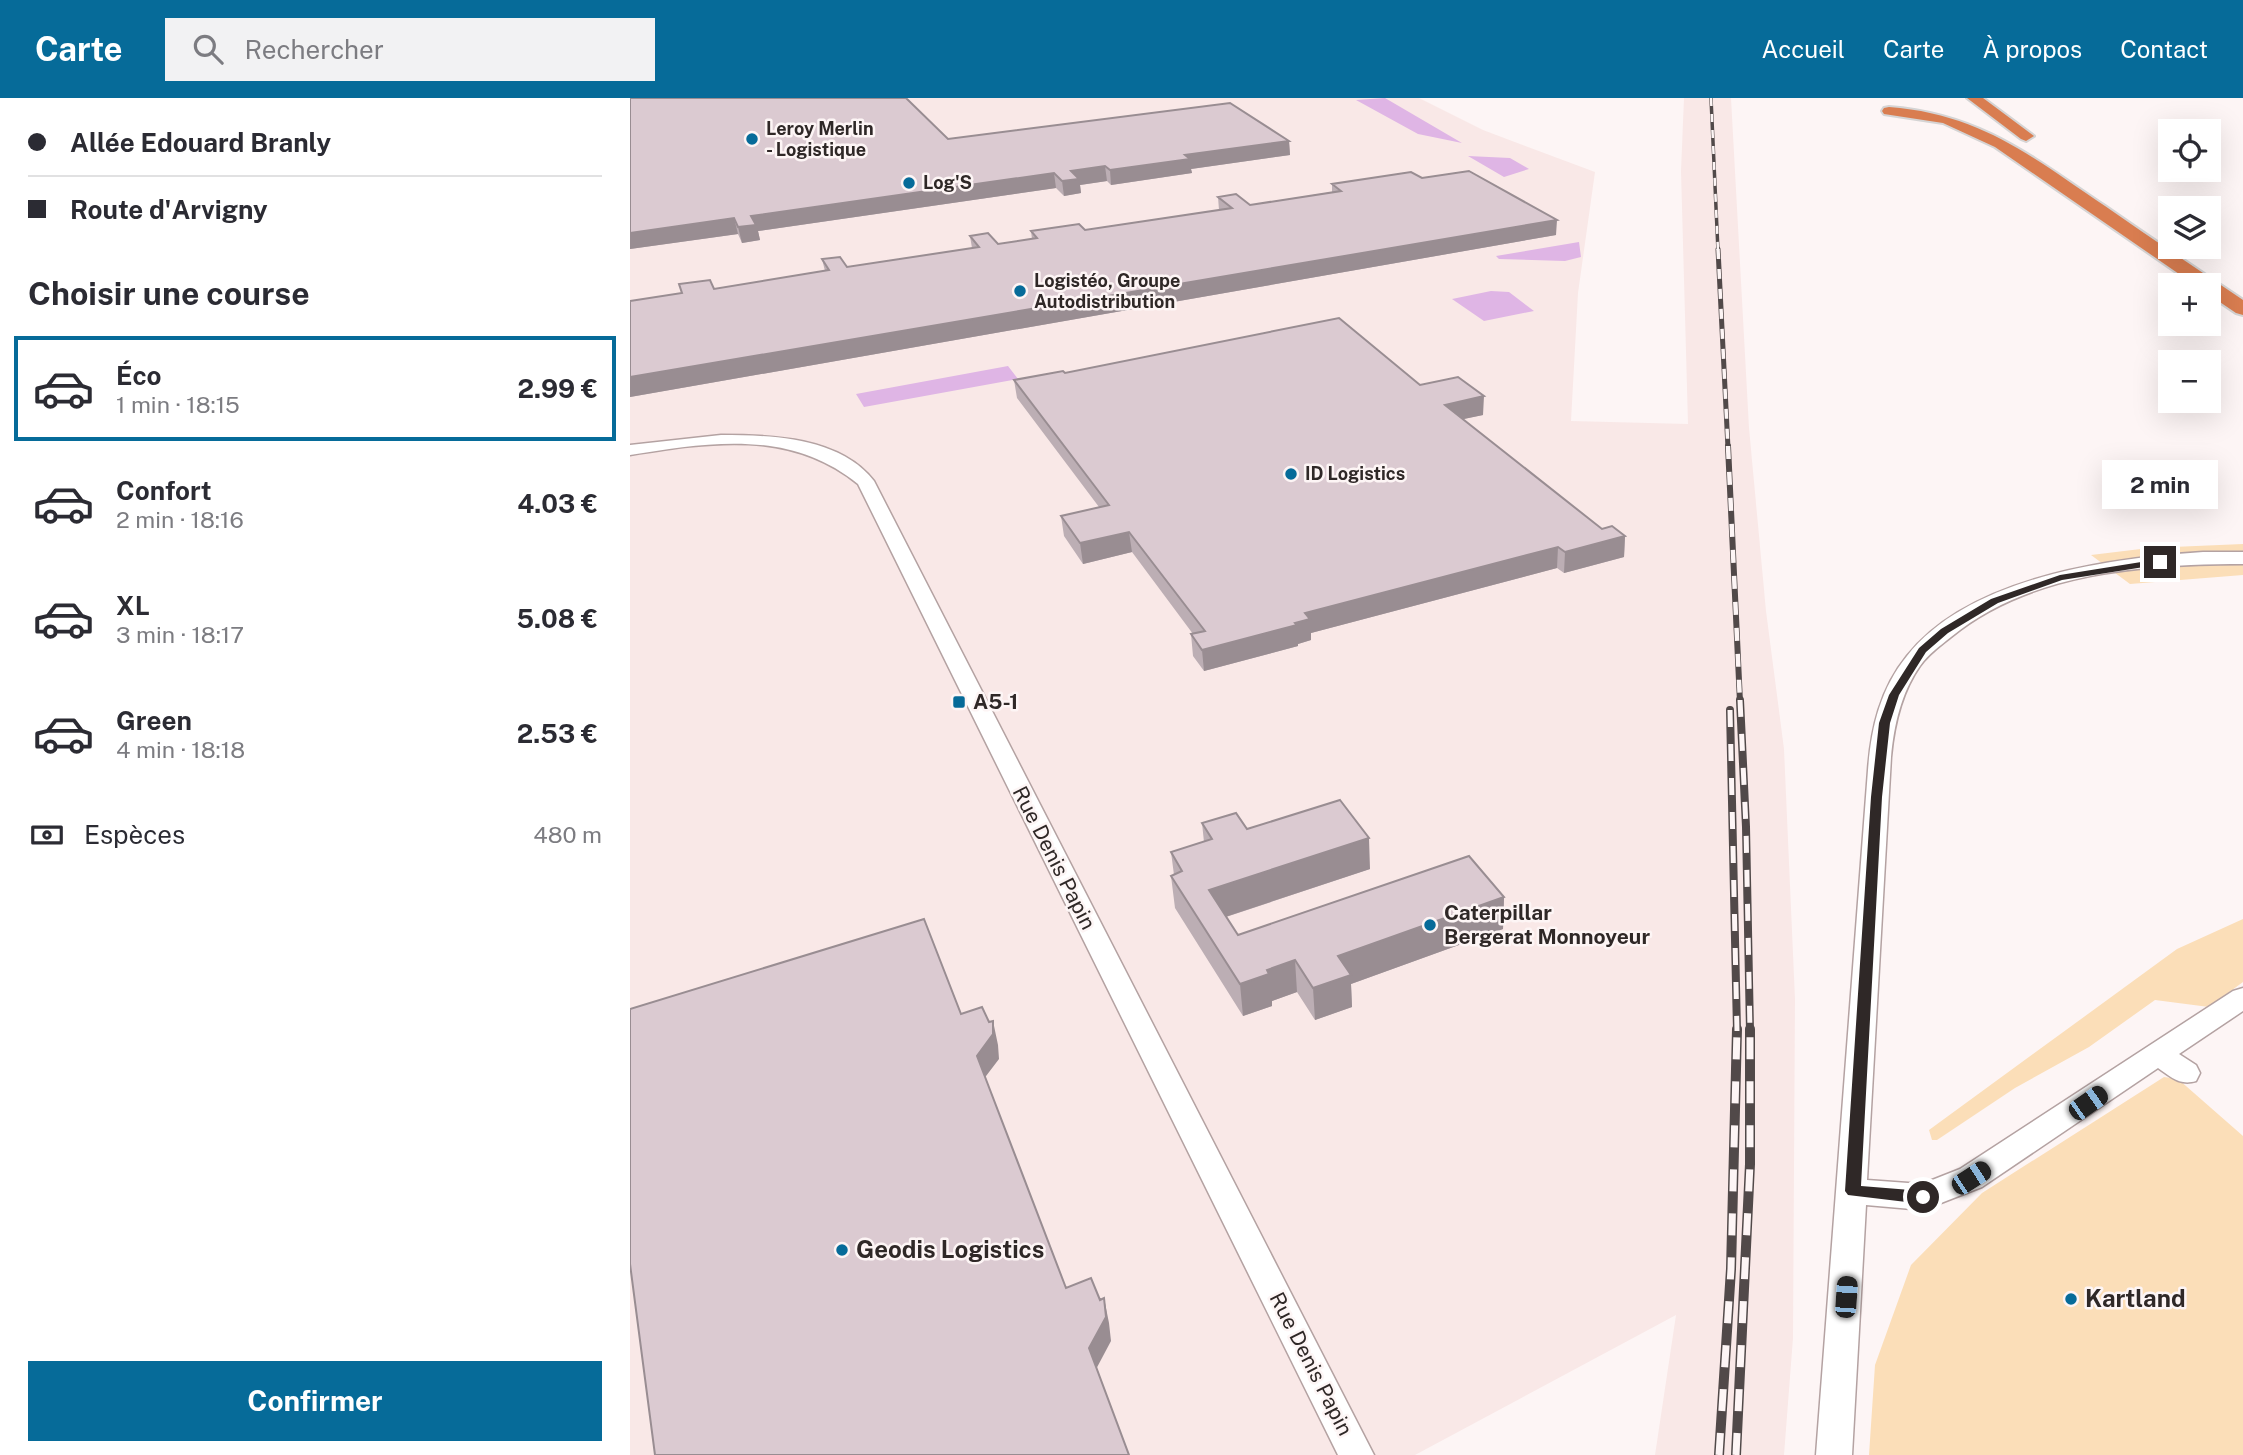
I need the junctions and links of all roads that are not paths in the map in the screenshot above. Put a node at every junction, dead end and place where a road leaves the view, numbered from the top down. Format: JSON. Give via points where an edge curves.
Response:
{"nodes":[{"id":1,"x":1958,"y":98,"type":"edge"},
{"id":2,"x":1974,"y":98,"type":"edge"},
{"id":3,"x":1889,"y":111,"type":"dead end"},
{"id":4,"x":2038,"y":145,"type":"dead end"},
{"id":5,"x":2243,"y":300,"type":"edge"},
{"id":6,"x":2243,"y":309,"type":"edge"},
{"id":7,"x":630,"y":450,"type":"edge"},
{"id":8,"x":2243,"y":558,"type":"edge"},
{"id":9,"x":2243,"y":998,"type":"edge"},
{"id":10,"x":2158,"y":1054,"type":"junction"},
{"id":11,"x":2186,"y":1073,"type":"dead end"},
{"id":12,"x":1853,"y":1191,"type":"junction"},
{"id":13,"x":1356,"y":1455,"type":"edge"},
{"id":14,"x":1834,"y":1455,"type":"edge"}],
"edges":[{"from":1,"to":5,"type":"highway"},
{"from":2,"to":4,"type":"highway"},
{"from":3,"to":6,"type":"highway","via":[[1939,118],[1994,138]]},
{"from":7,"to":13,"type":"street","name":"Rue Denis Papin","via":[[697,441],[765,441],[842,461],[865,481]]},
{"from":8,"to":12,"type":"street","via":[[2138,564],[2025,589],[1944,631],[1909,667],[1894,695],[1883,736]]},
{"from":9,"to":10,"type":"street"},
{"from":10,"to":11,"type":"street"},
{"from":10,"to":12,"type":"street","via":[[1971,1178],[1923,1197]]},
{"from":12,"to":14,"type":"street"}]}
